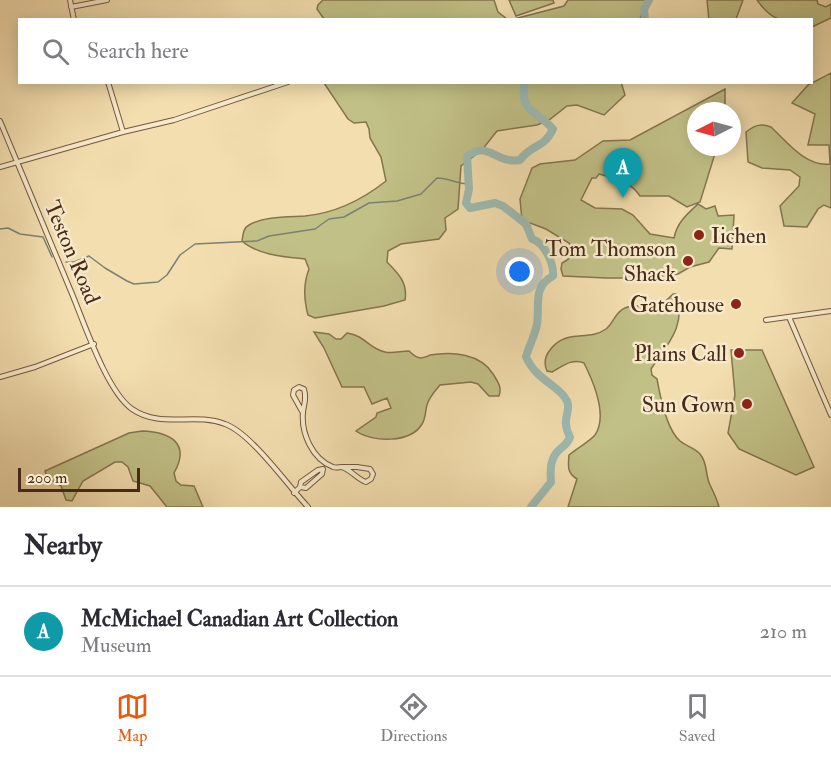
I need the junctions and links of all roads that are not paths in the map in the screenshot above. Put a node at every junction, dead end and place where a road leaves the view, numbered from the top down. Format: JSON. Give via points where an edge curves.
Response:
{"nodes":[{"id":1,"x":70,"y":0,"type":"edge"},
{"id":2,"x":107,"y":0,"type":"edge"},
{"id":3,"x":71,"y":7,"type":"junction"},
{"id":4,"x":74,"y":18,"type":"edge"},
{"id":5,"x":109,"y":84,"type":"edge"},
{"id":6,"x":282,"y":84,"type":"edge"},
{"id":7,"x":0,"y":121,"type":"edge"},
{"id":8,"x":123,"y":132,"type":"junction"},
{"id":9,"x":17,"y":162,"type":"junction"},
{"id":10,"x":0,"y":167,"type":"edge"},
{"id":11,"x":831,"y":311,"type":"edge"},
{"id":12,"x":789,"y":316,"type":"junction"},
{"id":13,"x":766,"y":320,"type":"dead end"},
{"id":14,"x":93,"y":344,"type":"junction"},
{"id":15,"x":0,"y":377,"type":"edge"},
{"id":16,"x":303,"y":413,"type":"junction"},
{"id":17,"x":831,"y":415,"type":"edge"},
{"id":18,"x":327,"y":463,"type":"junction"},
{"id":19,"x":343,"y":467,"type":"junction"},
{"id":20,"x":294,"y":493,"type":"junction"},
{"id":21,"x":308,"y":507,"type":"edge"}],
"edges":[{"from":1,"to":3,"type":"street"},
{"from":2,"to":3,"type":"street"},
{"from":3,"to":4,"type":"street"},
{"from":5,"to":8,"type":"street"},
{"from":6,"to":8,"type":"street","via":[[174,120]]},
{"from":7,"to":9,"type":"street","name":"Teston Road"},
{"from":8,"to":9,"type":"street"},
{"from":9,"to":10,"type":"street"},
{"from":9,"to":14,"type":"street","name":"Teston Road"},
{"from":11,"to":12,"type":"street"},
{"from":12,"to":13,"type":"street"},
{"from":12,"to":17,"type":"street"},
{"from":14,"to":15,"type":"street"},
{"from":14,"to":20,"type":"street","name":"Teston Road","via":[[118,396],[132,409],[153,418],[225,424],[246,438]]},
{"from":16,"to":16,"type":"street","via":[[293,395],[299,387],[306,395]]},
{"from":16,"to":18,"type":"street","via":[[309,446]]},
{"from":18,"to":19,"type":"street"},
{"from":18,"to":20,"type":"street","via":[[306,488],[300,487]]},
{"from":19,"to":19,"type":"street","via":[[366,482],[373,474],[370,469]]},
{"from":20,"to":21,"type":"street"}]}
